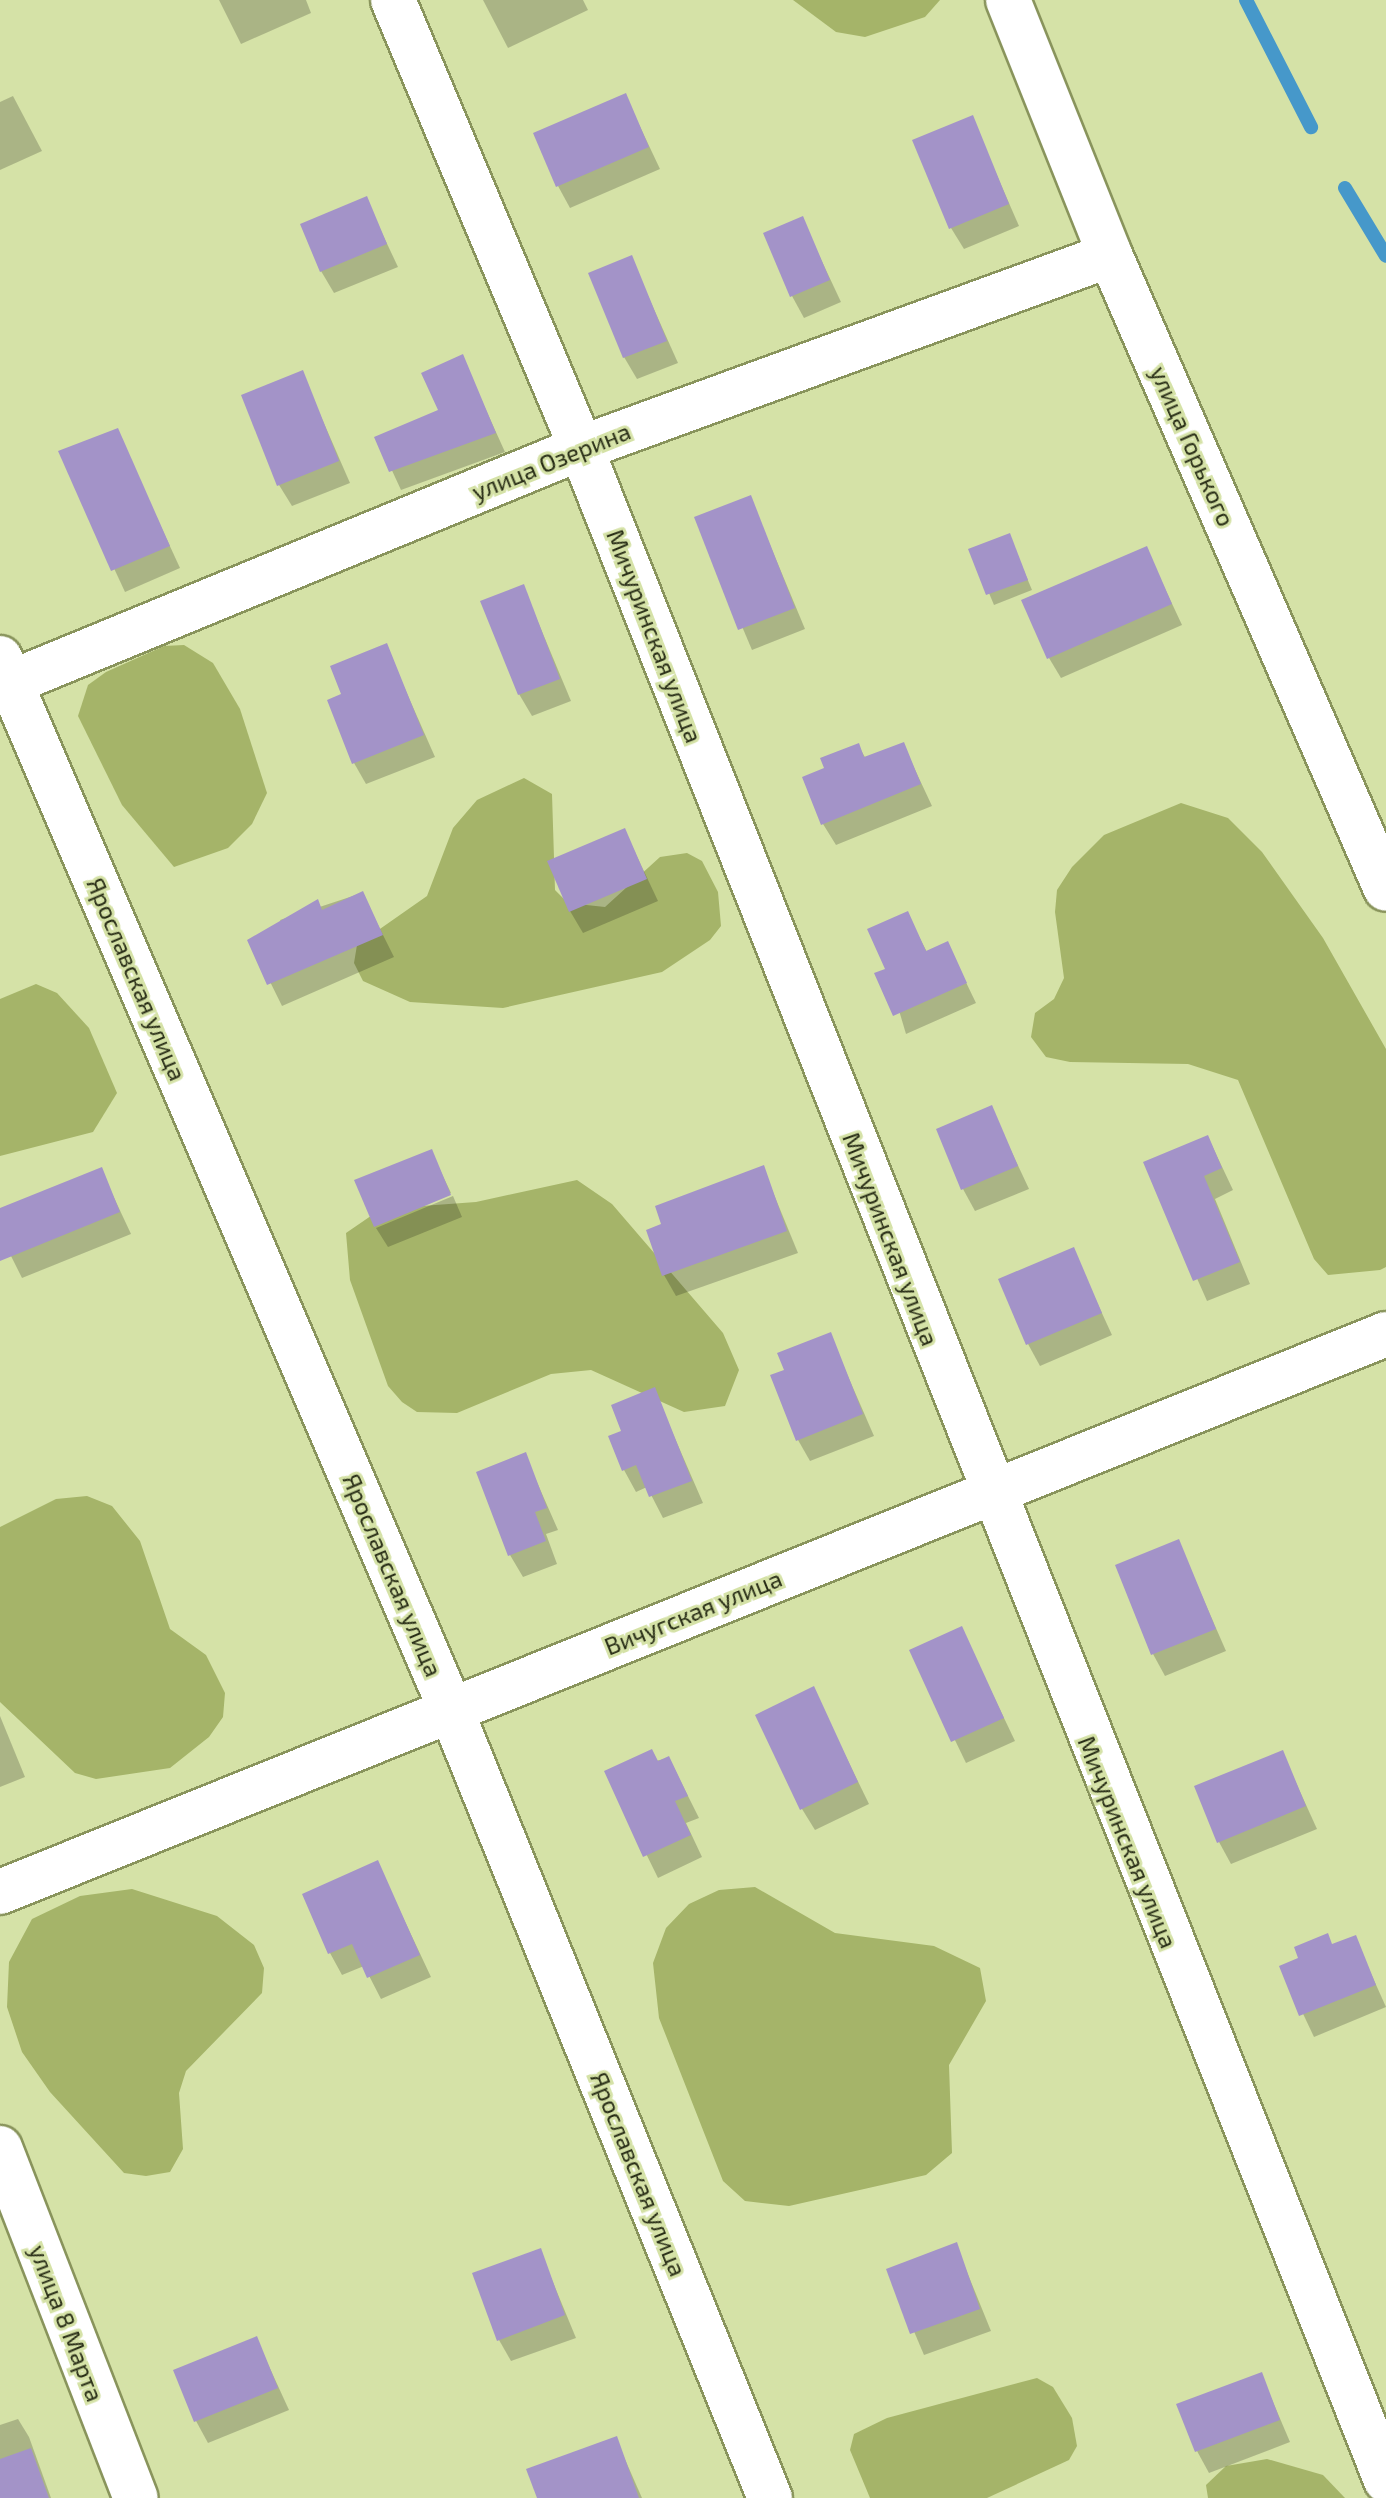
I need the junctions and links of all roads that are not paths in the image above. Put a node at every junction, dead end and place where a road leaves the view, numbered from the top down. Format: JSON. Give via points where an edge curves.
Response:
{"nodes":[{"id":1,"x":393,"y":0,"type":"edge"},
{"id":2,"x":1008,"y":0,"type":"edge"},
{"id":3,"x":1110,"y":255,"type":"junction"},
{"id":4,"x":581,"y":448,"type":"junction"},
{"id":5,"x":3,"y":676,"type":"edge"},
{"id":6,"x":1386,"y":889,"type":"edge"},
{"id":7,"x":1386,"y":1334,"type":"edge"},
{"id":8,"x":990,"y":1491,"type":"junction"},
{"id":9,"x":451,"y":1710,"type":"junction"},
{"id":10,"x":0,"y":1892,"type":"edge"},
{"id":11,"x":0,"y":2148,"type":"edge"},
{"id":12,"x":1386,"y":2480,"type":"edge"},
{"id":13,"x":136,"y":2498,"type":"edge"},
{"id":14,"x":770,"y":2498,"type":"edge"}],
"edges":[{"from":1,"to":4,"type":"street","name":"Мичуринская улица"},
{"from":2,"to":3,"type":"street","name":"улица Горького"},
{"from":3,"to":4,"type":"street","name":"улица Озерина"},
{"from":3,"to":6,"type":"street","name":"улица Горького"},
{"from":4,"to":5,"type":"street","name":"улица Озерина"},
{"from":4,"to":8,"type":"street","name":"Мичуринская улица"},
{"from":5,"to":9,"type":"street","name":"Ярославская улица"},
{"from":7,"to":8,"type":"street","name":"Вичугская улица"},
{"from":8,"to":9,"type":"street","name":"Вичугская улица"},
{"from":8,"to":12,"type":"street","name":"Мичуринская улица"},
{"from":9,"to":10,"type":"street","name":"Вичугская улица"},
{"from":9,"to":14,"type":"street","name":"Ярославская улица"},
{"from":11,"to":13,"type":"street","name":"улица 8 Марта"}]}
